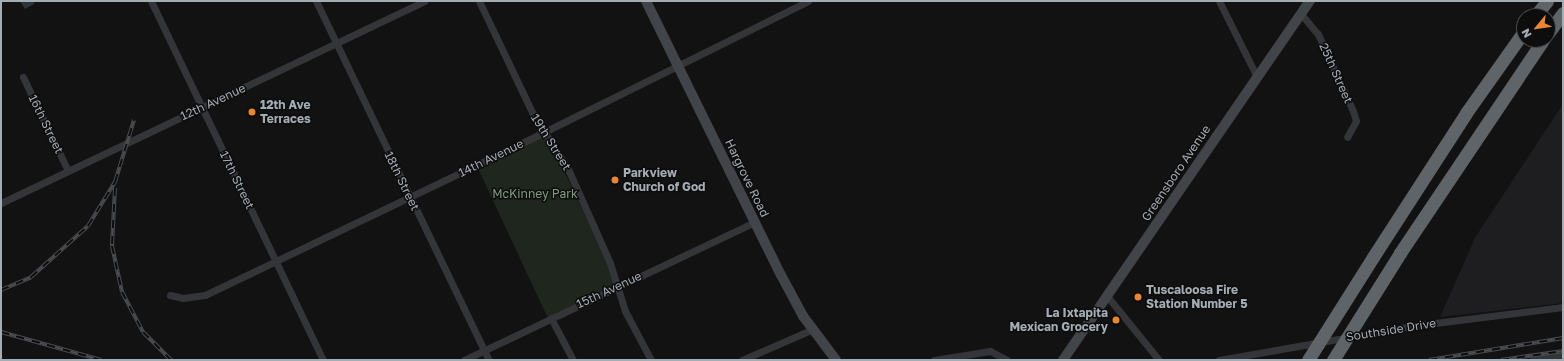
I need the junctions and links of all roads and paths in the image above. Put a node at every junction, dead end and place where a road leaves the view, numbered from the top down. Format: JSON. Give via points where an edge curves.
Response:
{"nodes":[{"id":1,"x":151,"y":1,"type":"edge"},
{"id":2,"x":316,"y":1,"type":"edge"},
{"id":3,"x":424,"y":1,"type":"edge"},
{"id":4,"x":479,"y":1,"type":"edge"},
{"id":5,"x":646,"y":1,"type":"edge"},
{"id":6,"x":808,"y":1,"type":"edge"},
{"id":7,"x":1219,"y":1,"type":"edge"},
{"id":8,"x":1310,"y":1,"type":"edge"},
{"id":9,"x":1563,"y":13,"type":"edge"},
{"id":10,"x":1301,"y":14,"type":"junction"},
{"id":11,"x":1556,"y":22,"type":"edge"},
{"id":12,"x":1516,"y":42,"type":"edge"},
{"id":13,"x":336,"y":43,"type":"junction"},
{"id":14,"x":1538,"y":48,"type":"edge"},
{"id":15,"x":678,"y":65,"type":"junction"},
{"id":16,"x":23,"y":77,"type":"dead end"},
{"id":17,"x":1257,"y":77,"type":"junction"},
{"id":18,"x":202,"y":108,"type":"junction"},
{"id":19,"x":546,"y":132,"type":"junction"},
{"id":20,"x":1347,"y":137,"type":"dead end"},
{"id":21,"x":68,"y":171,"type":"junction"},
{"id":22,"x":410,"y":198,"type":"junction"},
{"id":23,"x":1,"y":203,"type":"edge"},
{"id":24,"x":754,"y":222,"type":"junction"},
{"id":25,"x":275,"y":261,"type":"junction"},
{"id":26,"x":618,"y":286,"type":"junction"},
{"id":27,"x":170,"y":295,"type":"dead end"},
{"id":28,"x":1107,"y":296,"type":"junction"},
{"id":29,"x":1563,"y":307,"type":"edge"},
{"id":30,"x":551,"y":318,"type":"junction"},
{"id":31,"x":813,"y":329,"type":"junction"},
{"id":32,"x":484,"y":350,"type":"junction"},
{"id":33,"x":1563,"y":355,"type":"edge"},
{"id":34,"x":323,"y":360,"type":"edge"},
{"id":35,"x":464,"y":360,"type":"edge"},
{"id":36,"x":489,"y":360,"type":"edge"},
{"id":37,"x":573,"y":360,"type":"edge"},
{"id":38,"x":651,"y":360,"type":"edge"},
{"id":39,"x":742,"y":360,"type":"edge"},
{"id":40,"x":836,"y":360,"type":"edge"},
{"id":41,"x":934,"y":360,"type":"edge"},
{"id":42,"x":1007,"y":360,"type":"edge"},
{"id":43,"x":1063,"y":360,"type":"edge"},
{"id":44,"x":1159,"y":360,"type":"edge"},
{"id":45,"x":1219,"y":360,"type":"edge"},
{"id":46,"x":1308,"y":360,"type":"edge"},
{"id":47,"x":1333,"y":360,"type":"edge"},
{"id":48,"x":1533,"y":360,"type":"edge"}],
"edges":[{"from":1,"to":18,"type":"street","name":"17th Street"},
{"from":2,"to":13,"type":"street","name":"18th Street"},
{"from":3,"to":13,"type":"street","name":"12th Avenue"},
{"from":4,"to":19,"type":"street","name":"19th Street","via":[[532,114]]},
{"from":5,"to":15,"type":"main road","name":"Hargrove Road"},
{"from":6,"to":15,"type":"street","name":"14th Avenue"},
{"from":7,"to":17,"type":"street"},
{"from":8,"to":10,"type":"main road","name":"Greensboro Avenue"},
{"from":9,"to":11,"type":"highway"},
{"from":10,"to":17,"type":"main road","name":"Greensboro Avenue"},
{"from":10,"to":20,"type":"street","name":"25th Street","via":[[1318,34],[1354,111],[1356,121]]},
{"from":12,"to":46,"type":"highway","bridge":true,"via":[[1466,113]]},
{"from":13,"to":18,"type":"street","name":"12th Avenue"},
{"from":13,"to":22,"type":"street","name":"18th Street"},
{"from":14,"to":47,"type":"highway","bridge":true,"via":[[1400,253]]},
{"from":15,"to":19,"type":"street","name":"14th Avenue"},
{"from":15,"to":24,"type":"main road","name":"Hargrove Road"},
{"from":16,"to":21,"type":"street","name":"16th Street"},
{"from":17,"to":28,"type":"main road","name":"Greensboro Avenue"},
{"from":18,"to":21,"type":"street","name":"12th Avenue"},
{"from":18,"to":25,"type":"street","name":"17th Street"},
{"from":19,"to":22,"type":"street","name":"14th Avenue"},
{"from":19,"to":26,"type":"street","name":"19th Street","via":[[568,169]]},
{"from":21,"to":23,"type":"street","name":"12th Avenue"},
{"from":22,"to":25,"type":"street","name":"14th Avenue"},
{"from":22,"to":32,"type":"street","name":"18th Street"},
{"from":24,"to":26,"type":"street","name":"15th Avenue"},
{"from":24,"to":31,"type":"main road","name":"Hargrove Road"},
{"from":25,"to":27,"type":"street","name":"14th Avenue","via":[[205,295],[183,298]]},
{"from":25,"to":34,"type":"street","name":"17th Street"},
{"from":26,"to":30,"type":"street","name":"15th Avenue"},
{"from":26,"to":38,"type":"street","name":"19th Street","via":[[625,311]]},
{"from":28,"to":43,"type":"main road","name":"Greensboro Avenue"},
{"from":28,"to":44,"type":"street"},
{"from":29,"to":45,"type":"street","name":"Southside Drive","via":[[1410,326]]},
{"from":30,"to":32,"type":"street","name":"15th Avenue"},
{"from":30,"to":37,"type":"street"},
{"from":31,"to":39,"type":"street"},
{"from":31,"to":40,"type":"main road","name":"Hargrove Road"},
{"from":32,"to":35,"type":"street","name":"15th Avenue"},
{"from":32,"to":36,"type":"street","name":"18th Street"},
{"from":33,"to":48,"type":"street"},
{"from":41,"to":42,"type":"street","via":[[990,351]]}]}
